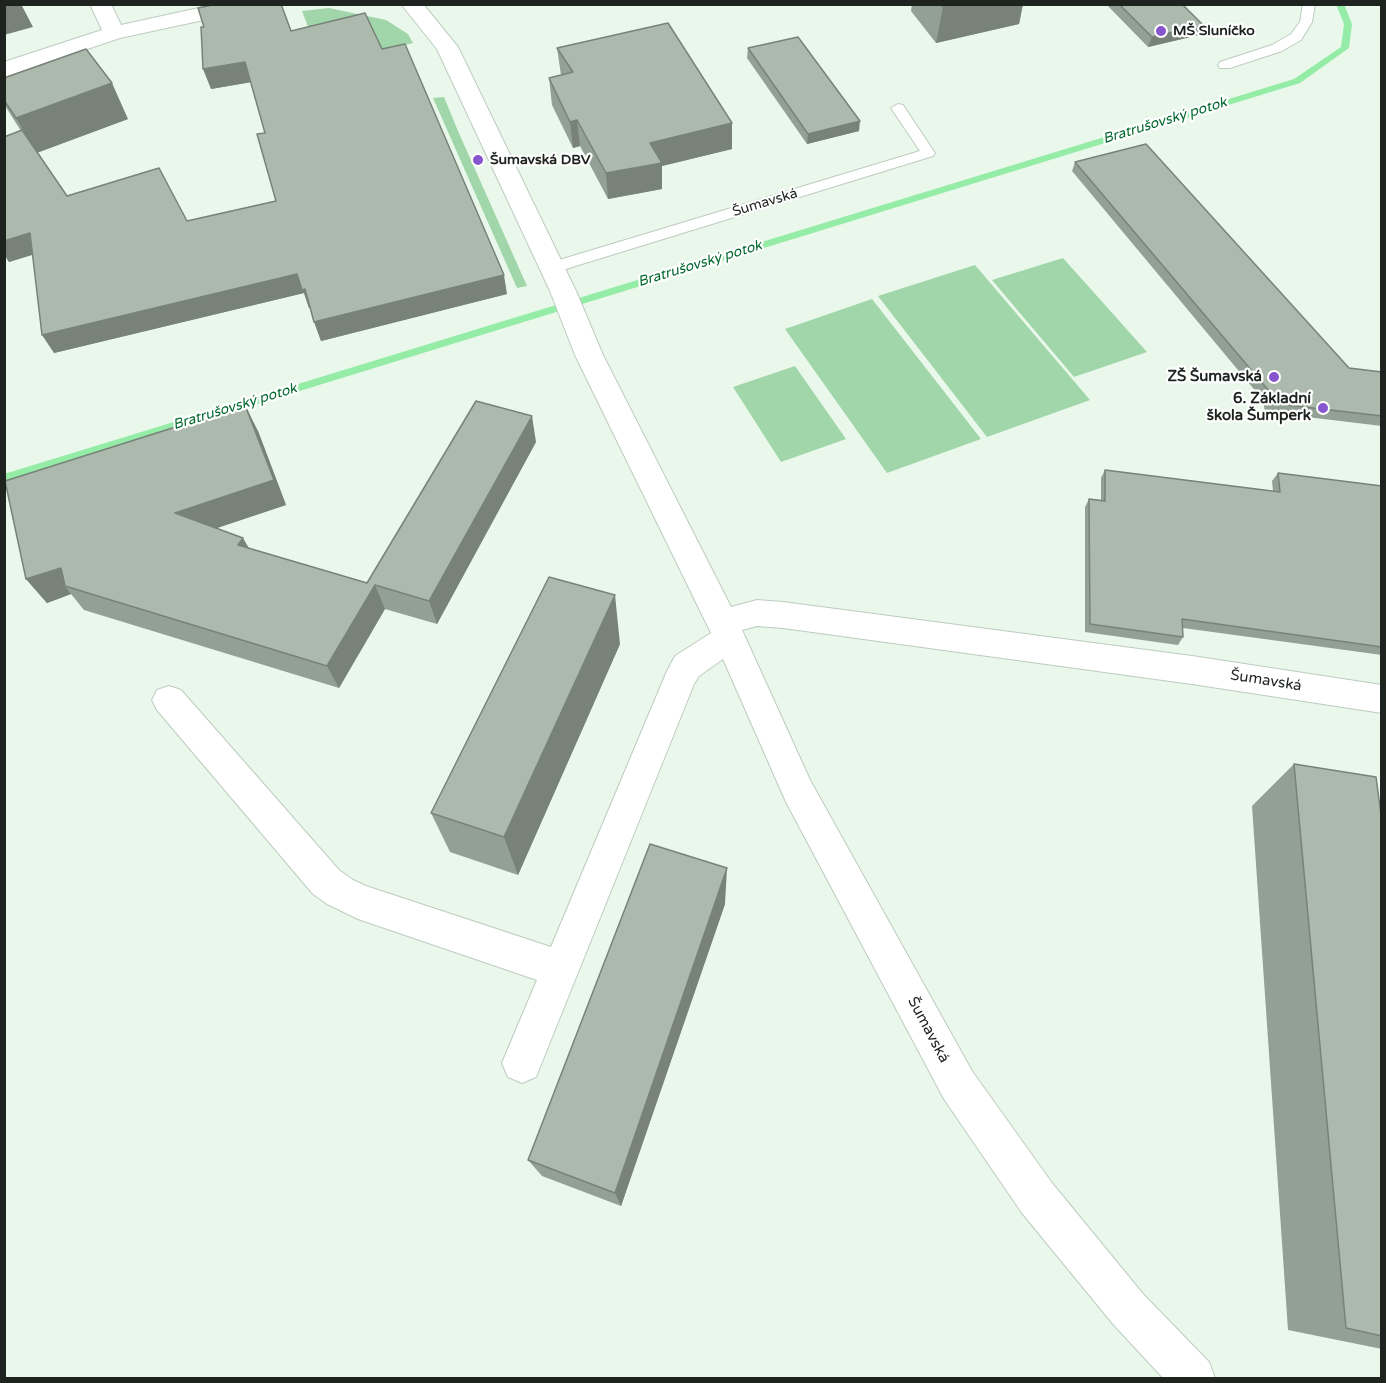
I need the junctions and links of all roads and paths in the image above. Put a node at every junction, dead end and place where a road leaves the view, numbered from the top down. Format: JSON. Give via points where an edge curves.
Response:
{"nodes":[{"id":1,"x":100,"y":4,"type":"edge"},
{"id":2,"x":411,"y":4,"type":"edge"},
{"id":3,"x":441,"y":4,"type":"edge"},
{"id":4,"x":1309,"y":4,"type":"edge"},
{"id":5,"x":248,"y":5,"type":"edge"},
{"id":6,"x":114,"y":33,"type":"junction"},
{"id":7,"x":447,"y":46,"type":"junction"},
{"id":8,"x":1225,"y":64,"type":"dead end"},
{"id":9,"x":4,"y":70,"type":"edge"},
{"id":10,"x":898,"y":108,"type":"dead end"},
{"id":11,"x":563,"y":292,"type":"junction"},
{"id":12,"x":726,"y":630,"type":"junction"},
{"id":13,"x":1382,"y":699,"type":"edge"},
{"id":14,"x":169,"y":700,"type":"dead end"},
{"id":15,"x":561,"y":969,"type":"junction"},
{"id":16,"x":522,"y":1063,"type":"dead end"},
{"id":17,"x":1193,"y":1378,"type":"edge"}],
"edges":[{"from":1,"to":6,"type":"street"},
{"from":2,"to":7,"type":"street","name":"Šumavská"},
{"from":3,"to":7,"type":"street","name":"Šumavská"},
{"from":4,"to":8,"type":"lane","via":[[1306,22],[1296,37],[1277,48]]},
{"from":5,"to":6,"type":"street"},
{"from":6,"to":9,"type":"street"},
{"from":7,"to":11,"type":"street","name":"Šumavská"},
{"from":10,"to":11,"type":"lane","name":"Šumavská","via":[[928,153]]},
{"from":11,"to":12,"type":"street","name":"Šumavská","via":[[589,355]]},
{"from":12,"to":13,"type":"street","name":"Šumavská","via":[[757,613],[783,615]]},
{"from":12,"to":15,"type":"street","name":"Šumavská","via":[[687,666],[679,681]]},
{"from":12,"to":17,"type":"street","name":"Šumavská","via":[[798,791],[957,1084],[1037,1197],[1128,1309]]},
{"from":14,"to":15,"type":"street","via":[[326,882],[340,892]]},
{"from":15,"to":16,"type":"street","name":"Šumavská"}]}
